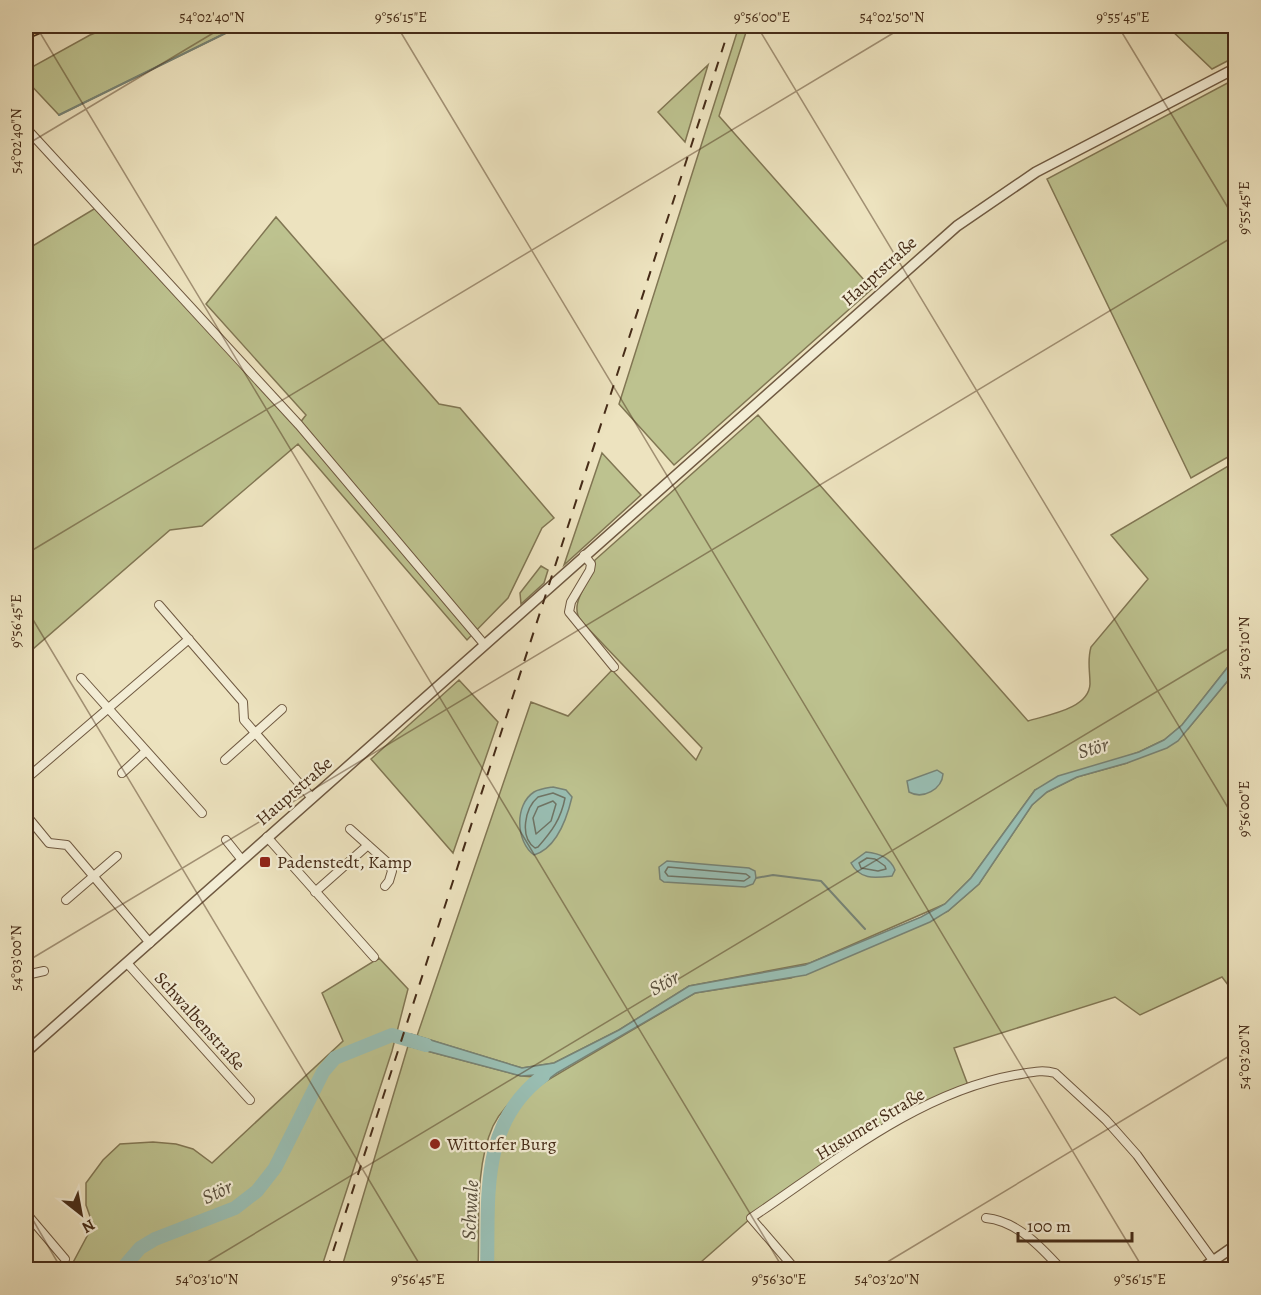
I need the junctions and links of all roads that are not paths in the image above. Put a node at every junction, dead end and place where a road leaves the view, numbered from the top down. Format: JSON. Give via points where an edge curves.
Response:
{"nodes":[{"id":1,"x":40,"y":26,"type":"edge"},
{"id":2,"x":26,"y":32,"type":"edge"},
{"id":3,"x":1236,"y":68,"type":"edge"},
{"id":4,"x":26,"y":128,"type":"edge"},
{"id":5,"x":584,"y":555,"type":"junction"},
{"id":6,"x":159,"y":605,"type":"dead end"},
{"id":7,"x":189,"y":639,"type":"junction"},
{"id":8,"x":484,"y":644,"type":"junction"},
{"id":9,"x":614,"y":667,"type":"dead end"},
{"id":10,"x":81,"y":678,"type":"dead end"},
{"id":11,"x":108,"y":707,"type":"junction"},
{"id":12,"x":282,"y":709,"type":"dead end"},
{"id":13,"x":255,"y":733,"type":"junction"},
{"id":14,"x":146,"y":751,"type":"junction"},
{"id":15,"x":225,"y":759,"type":"dead end"},
{"id":16,"x":122,"y":773,"type":"dead end"},
{"id":17,"x":26,"y":779,"type":"edge"},
{"id":18,"x":312,"y":798,"type":"junction"},
{"id":19,"x":202,"y":813,"type":"dead end"},
{"id":20,"x":26,"y":815,"type":"edge"},
{"id":21,"x":350,"y":829,"type":"dead end"},
{"id":22,"x":267,"y":837,"type":"junction"},
{"id":23,"x":226,"y":840,"type":"dead end"},
{"id":24,"x":368,"y":845,"type":"junction"},
{"id":25,"x":117,"y":856,"type":"dead end"},
{"id":26,"x":242,"y":860,"type":"junction"},
{"id":27,"x":93,"y":876,"type":"junction"},
{"id":28,"x":385,"y":886,"type":"dead end"},
{"id":29,"x":315,"y":892,"type":"junction"},
{"id":30,"x":66,"y":900,"type":"dead end"},
{"id":31,"x":150,"y":943,"type":"junction"},
{"id":32,"x":374,"y":957,"type":"dead end"},
{"id":33,"x":127,"y":963,"type":"junction"},
{"id":34,"x":44,"y":971,"type":"dead end"},
{"id":35,"x":26,"y":975,"type":"edge"},
{"id":36,"x":26,"y":1052,"type":"edge"},
{"id":37,"x":250,"y":1100,"type":"dead end"},
{"id":38,"x":26,"y":1213,"type":"edge"},
{"id":39,"x":986,"y":1218,"type":"dead end"},
{"id":40,"x":1236,"y":1245,"type":"edge"},
{"id":41,"x":65,"y":1259,"type":"dead end"},
{"id":42,"x":1213,"y":1261,"type":"junction"},
{"id":43,"x":796,"y":1269,"type":"edge"},
{"id":44,"x":1062,"y":1269,"type":"edge"},
{"id":45,"x":1200,"y":1269,"type":"edge"},
{"id":46,"x":1220,"y":1269,"type":"edge"}],
"edges":[{"from":1,"to":2,"type":"highway"},
{"from":3,"to":5,"type":"street","name":"Hauptstraße","via":[[1036,172],[957,226]]},
{"from":4,"to":8,"type":"street","via":[[299,425]]},
{"from":5,"to":8,"type":"street","name":"Hauptstraße"},
{"from":5,"to":9,"type":"street","via":[[591,564],[590,570],[569,612]]},
{"from":6,"to":7,"type":"street"},
{"from":7,"to":11,"type":"street"},
{"from":7,"to":13,"type":"street","via":[[243,702],[244,720]]},
{"from":8,"to":18,"type":"street","name":"Hauptstraße"},
{"from":10,"to":11,"type":"street"},
{"from":11,"to":14,"type":"street"},
{"from":11,"to":17,"type":"street"},
{"from":12,"to":13,"type":"street"},
{"from":13,"to":15,"type":"street"},
{"from":13,"to":18,"type":"street"},
{"from":14,"to":16,"type":"street"},
{"from":14,"to":19,"type":"street"},
{"from":18,"to":22,"type":"street","name":"Hauptstraße"},
{"from":20,"to":27,"type":"street","via":[[49,843],[67,844]]},
{"from":21,"to":24,"type":"street"},
{"from":22,"to":26,"type":"street","name":"Hauptstraße"},
{"from":22,"to":29,"type":"street"},
{"from":23,"to":26,"type":"street"},
{"from":24,"to":28,"type":"street","via":[[392,871]]},
{"from":24,"to":29,"type":"street"},
{"from":25,"to":27,"type":"street"},
{"from":26,"to":31,"type":"street","name":"Hauptstraße"},
{"from":27,"to":30,"type":"street"},
{"from":27,"to":31,"type":"street"},
{"from":29,"to":32,"type":"street"},
{"from":31,"to":33,"type":"street","name":"Hauptstraße"},
{"from":33,"to":36,"type":"street","name":"Hauptstraße"},
{"from":33,"to":37,"type":"street","name":"Schwalbenstraße"},
{"from":34,"to":35,"type":"street"},
{"from":38,"to":41,"type":"street"},
{"from":39,"to":44,"type":"street","via":[[1001,1219],[1028,1237]]},
{"from":40,"to":42,"type":"street"},
{"from":42,"to":43,"type":"street","name":"Husumer Straße","via":[[1137,1155],[1055,1073],[1044,1070],[998,1078],[932,1103],[881,1132],[752,1218]]},
{"from":42,"to":45,"type":"street"},
{"from":42,"to":46,"type":"street","name":"Husumer Straße"}]}
